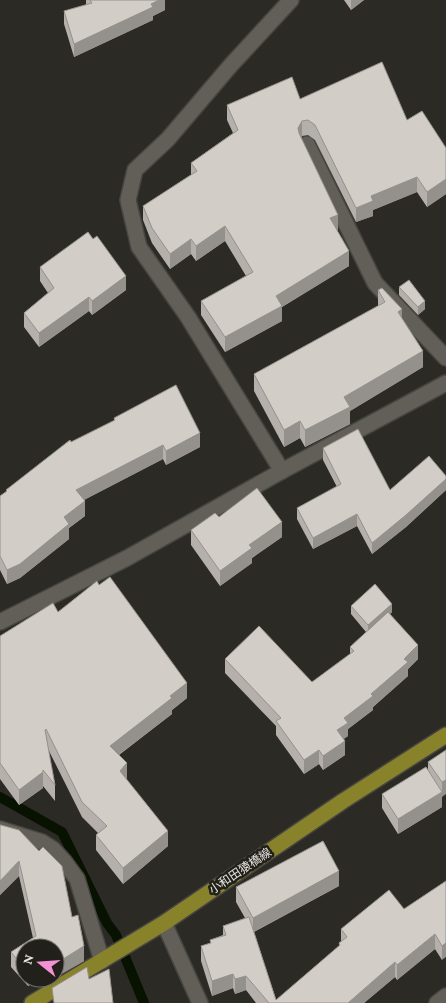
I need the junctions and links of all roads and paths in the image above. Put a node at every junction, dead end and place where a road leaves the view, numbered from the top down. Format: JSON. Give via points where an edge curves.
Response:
{"nodes":[{"id":1,"x":291,"y":0,"type":"edge"},
{"id":2,"x":307,"y":144,"type":"edge"},
{"id":3,"x":446,"y":358,"type":"edge"},
{"id":4,"x":446,"y":384,"type":"edge"},
{"id":5,"x":282,"y":472,"type":"junction"},
{"id":6,"x":0,"y":622,"type":"edge"},
{"id":7,"x":446,"y":735,"type":"edge"},
{"id":8,"x":0,"y":829,"type":"edge"},
{"id":9,"x":164,"y":922,"type":"junction"},
{"id":10,"x":102,"y":961,"type":"junction"},
{"id":11,"x":446,"y":996,"type":"edge"},
{"id":12,"x":32,"y":1003,"type":"edge"},
{"id":13,"x":200,"y":1003,"type":"edge"},
{"id":14,"x":437,"y":1003,"type":"edge"}],
"edges":[{"from":1,"to":5,"type":"street","via":[[168,139],[135,170],[128,200],[139,247],[188,317]]},
{"from":2,"to":3,"type":"street","via":[[374,283]]},
{"from":4,"to":5,"type":"street"},
{"from":5,"to":6,"type":"street","via":[[127,558]]},
{"from":7,"to":9,"type":"main road","name":"小和田猿橋線"},
{"from":8,"to":10,"type":"street","via":[[42,842],[64,861],[77,879]]},
{"from":9,"to":10,"type":"main road","name":"小和田猿橋線"},
{"from":9,"to":13,"type":"street"},
{"from":10,"to":12,"type":"main road","name":"小和田猿橋線"},
{"from":11,"to":14,"type":"street"}]}
